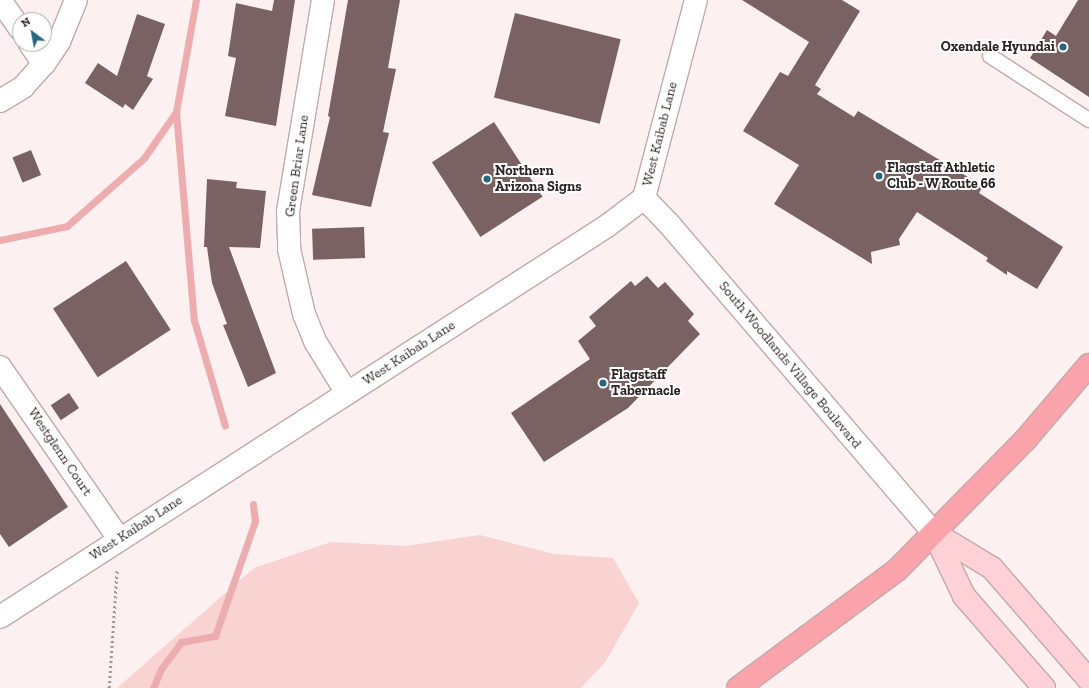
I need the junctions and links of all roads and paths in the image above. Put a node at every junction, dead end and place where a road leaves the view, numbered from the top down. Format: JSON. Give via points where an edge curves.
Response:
{"nodes":[{"id":1,"x":0,"y":0,"type":"edge"},
{"id":2,"x":76,"y":0,"type":"edge"},
{"id":3,"x":323,"y":0,"type":"edge"},
{"id":4,"x":696,"y":0,"type":"edge"},
{"id":5,"x":12,"y":17,"type":"edge"},
{"id":6,"x":36,"y":52,"type":"edge"},
{"id":7,"x":990,"y":56,"type":"dead end"},
{"id":8,"x":44,"y":64,"type":"junction"},
{"id":9,"x":0,"y":101,"type":"edge"},
{"id":10,"x":1089,"y":120,"type":"edge"},
{"id":11,"x":644,"y":198,"type":"junction"},
{"id":12,"x":1089,"y":365,"type":"edge"},
{"id":13,"x":0,"y":367,"type":"edge"},
{"id":14,"x":348,"y":393,"type":"junction"},
{"id":15,"x":934,"y":533,"type":"junction"},
{"id":16,"x":119,"y":539,"type":"junction"},
{"id":17,"x":0,"y":618,"type":"edge"},
{"id":18,"x":1089,"y":680,"type":"edge"},
{"id":19,"x":109,"y":688,"type":"edge"},
{"id":20,"x":738,"y":688,"type":"edge"},
{"id":21,"x":1044,"y":688,"type":"edge"}],
"edges":[{"from":1,"to":5,"type":"street"},
{"from":2,"to":8,"type":"street","via":[[59,42]]},
{"from":3,"to":14,"type":"street","name":"Green Briar Lane","via":[[288,212],[289,249],[304,314],[316,342]]},
{"from":4,"to":11,"type":"street","name":"West Kaibab Lane"},
{"from":6,"to":8,"type":"street"},
{"from":7,"to":10,"type":"lane"},
{"from":8,"to":9,"type":"street","via":[[23,87]]},
{"from":11,"to":14,"type":"street","name":"West Kaibab Lane","via":[[613,222]]},
{"from":11,"to":15,"type":"street","name":"South Woodlands Village Boulevard","via":[[695,253]]},
{"from":12,"to":15,"type":"main road","via":[[1026,438]]},
{"from":13,"to":16,"type":"street","name":"Westglenn Court"},
{"from":14,"to":16,"type":"street","name":"West Kaibab Lane"},
{"from":15,"to":18,"type":"street","name":"South Woodlands Village Boulevard","via":[[992,568]]},
{"from":15,"to":20,"type":"main road","via":[[898,569]]},
{"from":15,"to":21,"type":"street","name":"South Woodlands Village Boulevard","via":[[964,596]]},
{"from":16,"to":17,"type":"street","name":"West Kaibab Lane"},
{"from":16,"to":19,"type":"path"}]}
